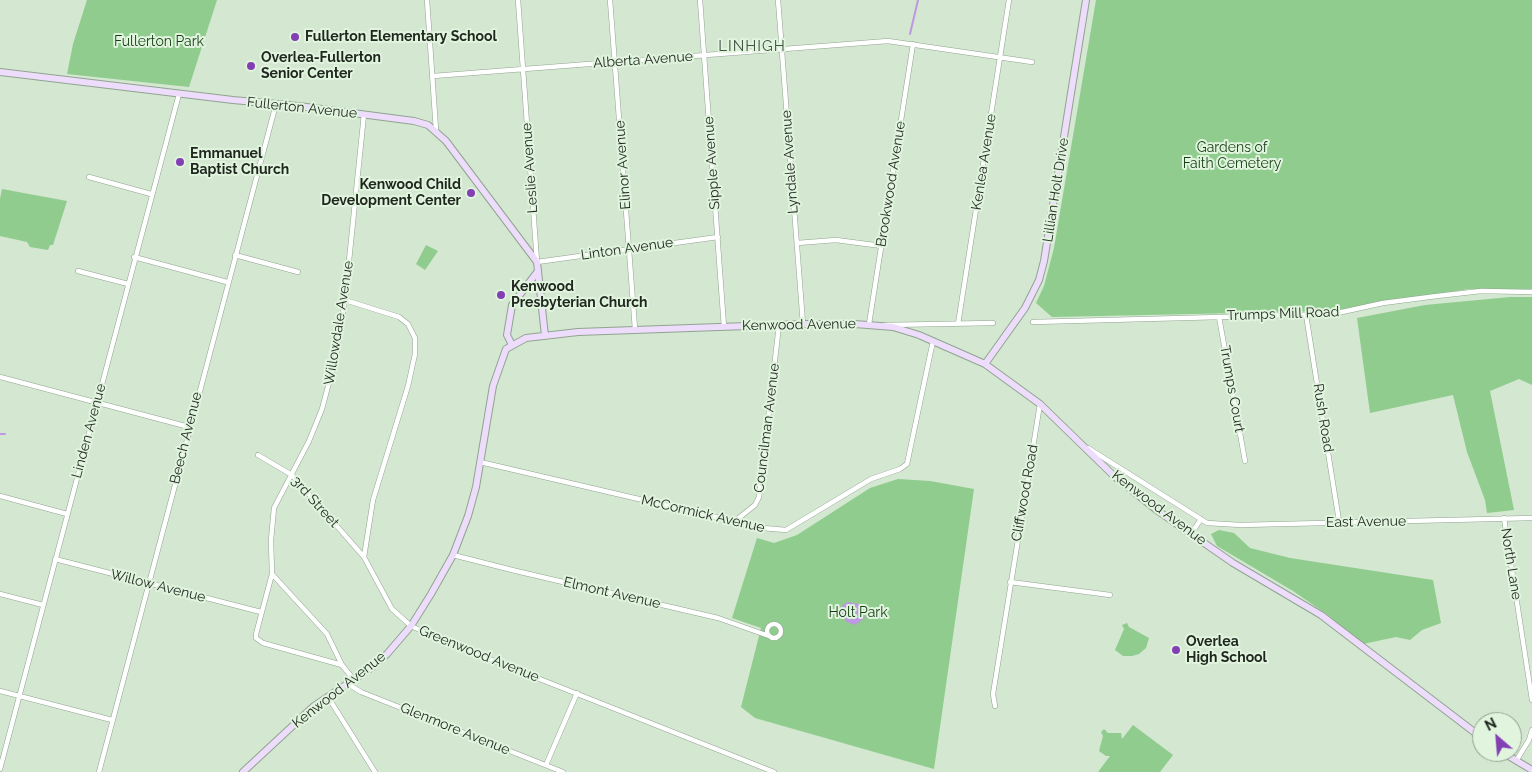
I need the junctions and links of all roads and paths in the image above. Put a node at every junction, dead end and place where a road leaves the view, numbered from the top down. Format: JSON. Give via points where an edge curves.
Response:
{"nodes":[{"id":1,"x":427,"y":0,"type":"edge"},
{"id":2,"x":518,"y":0,"type":"edge"},
{"id":3,"x":610,"y":0,"type":"edge"},
{"id":4,"x":700,"y":0,"type":"edge"},
{"id":5,"x":778,"y":0,"type":"edge"},
{"id":6,"x":1009,"y":0,"type":"edge"},
{"id":7,"x":1086,"y":0,"type":"edge"},
{"id":8,"x":913,"y":44,"type":"junction"},
{"id":9,"x":781,"y":48,"type":"junction"},
{"id":10,"x":704,"y":55,"type":"junction"},
{"id":11,"x":1000,"y":58,"type":"junction"},
{"id":12,"x":615,"y":62,"type":"junction"},
{"id":13,"x":1032,"y":62,"type":"dead end"},
{"id":14,"x":523,"y":69,"type":"junction"},
{"id":15,"x":0,"y":72,"type":"edge"},
{"id":16,"x":433,"y":76,"type":"junction"},
{"id":17,"x":179,"y":94,"type":"junction"},
{"id":18,"x":276,"y":104,"type":"junction"},
{"id":19,"x":364,"y":114,"type":"junction"},
{"id":20,"x":436,"y":130,"type":"junction"},
{"id":21,"x":89,"y":177,"type":"dead end"},
{"id":22,"x":151,"y":194,"type":"junction"},
{"id":23,"x":718,"y":237,"type":"junction"},
{"id":24,"x":797,"y":243,"type":"junction"},
{"id":25,"x":882,"y":246,"type":"junction"},
{"id":26,"x":629,"y":249,"type":"junction"},
{"id":27,"x":235,"y":255,"type":"junction"},
{"id":28,"x":134,"y":257,"type":"junction"},
{"id":29,"x":537,"y":262,"type":"junction"},
{"id":30,"x":78,"y":271,"type":"dead end"},
{"id":31,"x":538,"y":271,"type":"junction"},
{"id":32,"x":298,"y":272,"type":"dead end"},
{"id":33,"x":227,"y":282,"type":"junction"},
{"id":34,"x":128,"y":284,"type":"junction"},
{"id":35,"x":1532,"y":292,"type":"edge"},
{"id":36,"x":345,"y":300,"type":"junction"},
{"id":37,"x":1306,"y":315,"type":"junction"},
{"id":38,"x":1219,"y":317,"type":"junction"},
{"id":39,"x":1033,"y":322,"type":"dead end"},
{"id":40,"x":993,"y":323,"type":"dead end"},
{"id":41,"x":803,"y":324,"type":"junction"},
{"id":42,"x":869,"y":324,"type":"junction"},
{"id":43,"x":958,"y":324,"type":"junction"},
{"id":44,"x":779,"y":325,"type":"junction"},
{"id":45,"x":882,"y":325,"type":"junction"},
{"id":46,"x":724,"y":326,"type":"junction"},
{"id":47,"x":635,"y":329,"type":"junction"},
{"id":48,"x":545,"y":336,"type":"junction"},
{"id":49,"x":932,"y":341,"type":"junction"},
{"id":50,"x":512,"y":345,"type":"junction"},
{"id":51,"x":985,"y":364,"type":"junction"},
{"id":52,"x":0,"y":377,"type":"edge"},
{"id":53,"x":96,"y":403,"type":"junction"},
{"id":54,"x":1040,"y":404,"type":"junction"},
{"id":55,"x":189,"y":427,"type":"junction"},
{"id":56,"x":1080,"y":441,"type":"junction"},
{"id":57,"x":258,"y":455,"type":"dead end"},
{"id":58,"x":480,"y":462,"type":"junction"},
{"id":59,"x":1245,"y":462,"type":"dead end"},
{"id":60,"x":292,"y":475,"type":"junction"},
{"id":61,"x":0,"y":496,"type":"edge"},
{"id":62,"x":67,"y":514,"type":"junction"},
{"id":63,"x":1504,"y":518,"type":"junction"},
{"id":64,"x":1532,"y":518,"type":"edge"},
{"id":65,"x":1201,"y":519,"type":"junction"},
{"id":66,"x":735,"y":521,"type":"junction"},
{"id":67,"x":1339,"y":522,"type":"junction"},
{"id":68,"x":1191,"y":534,"type":"junction"},
{"id":69,"x":454,"y":555,"type":"junction"},
{"id":70,"x":364,"y":557,"type":"junction"},
{"id":71,"x":55,"y":559,"type":"junction"},
{"id":72,"x":272,"y":574,"type":"junction"},
{"id":73,"x":1010,"y":582,"type":"junction"},
{"id":74,"x":149,"y":584,"type":"junction"},
{"id":75,"x":0,"y":594,"type":"edge"},
{"id":76,"x":1110,"y":595,"type":"dead end"},
{"id":77,"x":43,"y":605,"type":"junction"},
{"id":78,"x":261,"y":612,"type":"junction"},
{"id":79,"x":411,"y":626,"type":"junction"},
{"id":80,"x":769,"y":636,"type":"dead end"},
{"id":81,"x":342,"y":665,"type":"junction"},
{"id":82,"x":351,"y":682,"type":"junction"},
{"id":83,"x":0,"y":690,"type":"edge"},
{"id":84,"x":577,"y":693,"type":"junction"},
{"id":85,"x":20,"y":696,"type":"junction"},
{"id":86,"x":328,"y":697,"type":"junction"},
{"id":87,"x":1532,"y":700,"type":"edge"},
{"id":88,"x":996,"y":706,"type":"dead end"},
{"id":89,"x":112,"y":720,"type":"junction"},
{"id":90,"x":1472,"y":730,"type":"edge"},
{"id":91,"x":1532,"y":730,"type":"edge"},
{"id":92,"x":1522,"y":752,"type":"edge"},
{"id":93,"x":1518,"y":762,"type":"edge"},
{"id":94,"x":546,"y":765,"type":"junction"},
{"id":95,"x":0,"y":769,"type":"edge"},
{"id":96,"x":1532,"y":770,"type":"edge"},
{"id":97,"x":99,"y":772,"type":"edge"},
{"id":98,"x":243,"y":772,"type":"edge"},
{"id":99,"x":375,"y":772,"type":"edge"},
{"id":100,"x":563,"y":772,"type":"edge"},
{"id":101,"x":774,"y":772,"type":"edge"}],
"edges":[{"from":1,"to":16,"type":"street"},
{"from":2,"to":14,"type":"street","name":"Leslie Avenue"},
{"from":3,"to":12,"type":"street","name":"Elinor Avenue"},
{"from":4,"to":10,"type":"street","name":"Sipple Avenue"},
{"from":5,"to":9,"type":"street","name":"Lyndale Avenue"},
{"from":6,"to":11,"type":"street","name":"Kenlea Avenue"},
{"from":7,"to":51,"type":"main road","name":"Lillian Holt Drive","via":[[1039,280],[1025,308]]},
{"from":8,"to":9,"type":"street","name":"Alberta Avenue","via":[[888,41]]},
{"from":8,"to":11,"type":"street","name":"Alberta Avenue"},
{"from":8,"to":25,"type":"street","name":"Brookwood Avenue"},
{"from":9,"to":10,"type":"street","name":"Alberta Avenue"},
{"from":9,"to":24,"type":"street","name":"Lyndale Avenue"},
{"from":10,"to":12,"type":"street","name":"Alberta Avenue"},
{"from":10,"to":23,"type":"street","name":"Sipple Avenue"},
{"from":11,"to":13,"type":"street","name":"Alberta Avenue"},
{"from":11,"to":43,"type":"street","name":"Kenlea Avenue"},
{"from":12,"to":14,"type":"street","name":"Alberta Avenue"},
{"from":12,"to":26,"type":"street","name":"Elinor Avenue"},
{"from":14,"to":16,"type":"street","name":"Alberta Avenue"},
{"from":14,"to":29,"type":"street","name":"Leslie Avenue"},
{"from":15,"to":17,"type":"main road","name":"Fullerton Avenue"},
{"from":16,"to":20,"type":"street"},
{"from":17,"to":18,"type":"main road","name":"Fullerton Avenue"},
{"from":17,"to":22,"type":"street","name":"Linden Avenue"},
{"from":18,"to":19,"type":"main road","name":"Fullerton Avenue"},
{"from":18,"to":27,"type":"street","name":"Beech Avenue"},
{"from":19,"to":20,"type":"main road","name":"Fullerton Avenue","via":[[421,122]]},
{"from":19,"to":36,"type":"street","name":"Willowdale Avenue"},
{"from":20,"to":29,"type":"main road"},
{"from":21,"to":22,"type":"street"},
{"from":22,"to":28,"type":"street","name":"Linden Avenue"},
{"from":23,"to":26,"type":"street","name":"Linton Avenue"},
{"from":23,"to":46,"type":"street","name":"Sipple Avenue"},
{"from":24,"to":25,"type":"street","via":[[836,240]]},
{"from":24,"to":41,"type":"street","name":"Lyndale Avenue"},
{"from":25,"to":42,"type":"street","name":"Brookwood Avenue"},
{"from":26,"to":29,"type":"street","name":"Linton Avenue"},
{"from":26,"to":47,"type":"street","name":"Elinor Avenue"},
{"from":27,"to":32,"type":"street"},
{"from":27,"to":33,"type":"street","name":"Beech Avenue"},
{"from":28,"to":33,"type":"street"},
{"from":28,"to":34,"type":"street","name":"Linden Avenue"},
{"from":29,"to":31,"type":"main road","name":"Leslie Avenue"},
{"from":30,"to":34,"type":"street"},
{"from":31,"to":48,"type":"main road","name":"Leslie Avenue"},
{"from":31,"to":50,"type":"main road","via":[[512,305],[507,335]]},
{"from":33,"to":55,"type":"street","name":"Beech Avenue"},
{"from":34,"to":53,"type":"street","name":"Linden Avenue"},
{"from":35,"to":37,"type":"street","name":"Trumps Mill Road","via":[[1481,291],[1383,303],[1341,314]]},
{"from":36,"to":60,"type":"street","name":"Willowdale Avenue","via":[[327,394]]},
{"from":36,"to":70,"type":"street","via":[[399,317],[412,330],[416,346],[408,386],[374,500]]},
{"from":37,"to":38,"type":"street","name":"Trumps Mill Road"},
{"from":37,"to":67,"type":"street","name":"Rush Road"},
{"from":38,"to":39,"type":"street","name":"Trumps Mill Road"},
{"from":38,"to":59,"type":"street","name":"Trumps Court"},
{"from":40,"to":43,"type":"street"},
{"from":41,"to":42,"type":"main road","name":"Kenwood Avenue"},
{"from":41,"to":44,"type":"main road","name":"Kenwood Avenue"},
{"from":42,"to":45,"type":"main road","name":"Kenwood Avenue"},
{"from":43,"to":45,"type":"street"},
{"from":44,"to":46,"type":"main road","name":"Kenwood Avenue"},
{"from":44,"to":66,"type":"street","name":"Councilman Avenue","via":[[759,497]]},
{"from":45,"to":49,"type":"main road","name":"Kenwood Avenue"},
{"from":46,"to":47,"type":"main road","name":"Kenwood Avenue"},
{"from":47,"to":48,"type":"main road","name":"Kenwood Avenue"},
{"from":48,"to":50,"type":"main road","name":"Kenwood Avenue","via":[[526,338]]},
{"from":49,"to":51,"type":"main road","name":"Kenwood Avenue"},
{"from":49,"to":66,"type":"street","name":"McCormick Avenue","via":[[905,466],[871,479],[786,530]]},
{"from":50,"to":58,"type":"main road","name":"Kenwood Avenue","via":[[504,352],[496,374]]},
{"from":51,"to":54,"type":"main road","name":"Kenwood Avenue"},
{"from":52,"to":53,"type":"street"},
{"from":53,"to":55,"type":"street"},
{"from":53,"to":62,"type":"street","name":"Linden Avenue"},
{"from":54,"to":56,"type":"main road","name":"Kenwood Avenue"},
{"from":54,"to":73,"type":"street","name":"Cliffwood Road"},
{"from":55,"to":74,"type":"street","name":"Beech Avenue"},
{"from":56,"to":65,"type":"street","name":"East Avenue"},
{"from":56,"to":68,"type":"main road","name":"Kenwood Avenue","via":[[1127,486]]},
{"from":57,"to":60,"type":"street","name":"3rd Street"},
{"from":58,"to":66,"type":"street","name":"McCormick Avenue"},
{"from":58,"to":69,"type":"main road","name":"Kenwood Avenue","via":[[474,498]]},
{"from":60,"to":70,"type":"street","name":"3rd Street"},
{"from":60,"to":72,"type":"street","name":"Willowdale Avenue","via":[[276,502],[273,514]]},
{"from":61,"to":62,"type":"street"},
{"from":62,"to":71,"type":"street","name":"Linden Avenue"},
{"from":63,"to":64,"type":"street","name":"East Avenue"},
{"from":63,"to":67,"type":"street","name":"East Avenue"},
{"from":63,"to":87,"type":"street","name":"North Lane"},
{"from":65,"to":67,"type":"street","name":"East Avenue","via":[[1218,525]]},
{"from":65,"to":68,"type":"street"},
{"from":68,"to":90,"type":"main road","name":"Kenwood Avenue","via":[[1321,615]]},
{"from":69,"to":79,"type":"main road","name":"Kenwood Avenue"},
{"from":69,"to":80,"type":"street","name":"Elmont Avenue","via":[[718,618]]},
{"from":70,"to":79,"type":"street","name":"Greenwood Avenue","via":[[387,603]]},
{"from":71,"to":74,"type":"street","name":"Willow Avenue"},
{"from":71,"to":77,"type":"street","name":"Linden Avenue"},
{"from":72,"to":78,"type":"street","name":"Willowdale Avenue"},
{"from":72,"to":81,"type":"street","via":[[327,634]]},
{"from":73,"to":76,"type":"street"},
{"from":73,"to":88,"type":"street","name":"Cliffwood Road","via":[[993,694]]},
{"from":74,"to":78,"type":"street","name":"Willow Avenue"},
{"from":74,"to":89,"type":"street","name":"Beech Avenue"},
{"from":75,"to":77,"type":"street"},
{"from":77,"to":85,"type":"street","name":"Linden Avenue"},
{"from":78,"to":81,"type":"street","name":"Willowdale Avenue","via":[[256,638],[263,643]]},
{"from":79,"to":82,"type":"main road","name":"Kenwood Avenue","via":[[387,654]]},
{"from":79,"to":84,"type":"street","name":"Greenwood Avenue"},
{"from":81,"to":82,"type":"street"},
{"from":82,"to":86,"type":"main road","name":"Kenwood Avenue"},
{"from":82,"to":94,"type":"street","name":"Glenmore Avenue","via":[[361,692]]},
{"from":83,"to":85,"type":"street"},
{"from":84,"to":94,"type":"street"},
{"from":84,"to":101,"type":"street","name":"Greenwood Avenue"},
{"from":85,"to":89,"type":"street"},
{"from":85,"to":95,"type":"street","name":"Linden Avenue"},
{"from":86,"to":98,"type":"main road","name":"Kenwood Avenue","via":[[298,720]]},
{"from":86,"to":99,"type":"street"},
{"from":89,"to":97,"type":"street","name":"Beech Avenue"},
{"from":91,"to":92,"type":"street"},
{"from":93,"to":96,"type":"main road"},
{"from":94,"to":100,"type":"street","name":"Glenmore Avenue"}]}
